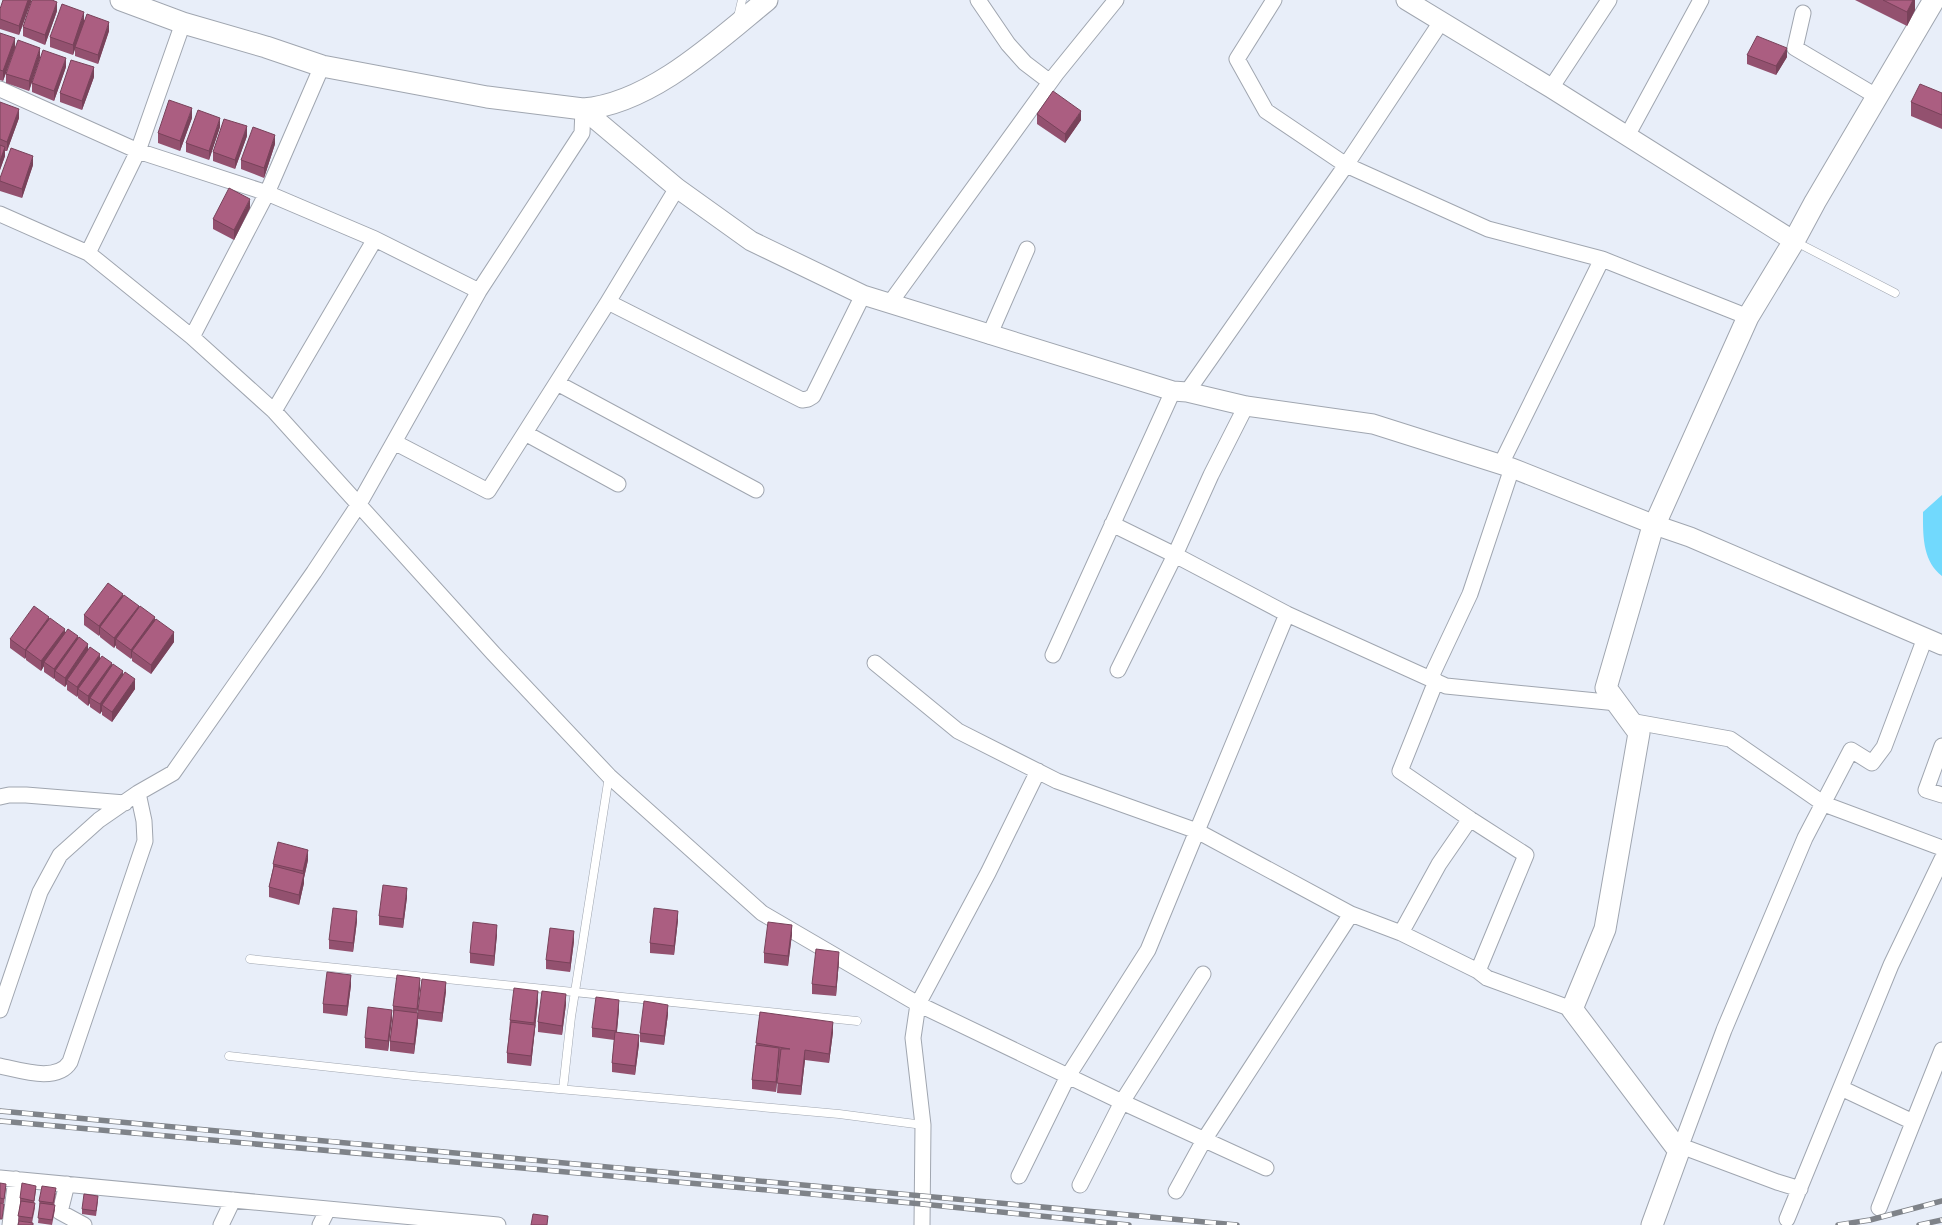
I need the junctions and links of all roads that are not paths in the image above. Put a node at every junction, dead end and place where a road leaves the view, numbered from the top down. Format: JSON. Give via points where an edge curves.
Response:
{"nodes":[{"id":1,"x":121,"y":0,"type":"edge"},
{"id":2,"x":742,"y":0,"type":"edge"},
{"id":3,"x":767,"y":0,"type":"edge"},
{"id":4,"x":978,"y":0,"type":"edge"},
{"id":5,"x":1116,"y":0,"type":"edge"},
{"id":6,"x":1274,"y":0,"type":"edge"},
{"id":7,"x":1406,"y":0,"type":"edge"},
{"id":8,"x":1609,"y":0,"type":"edge"},
{"id":9,"x":1701,"y":0,"type":"edge"},
{"id":10,"x":1934,"y":0,"type":"edge"},
{"id":11,"x":1433,"y":11,"type":"edge"},
{"id":12,"x":1803,"y":13,"type":"dead end"},
{"id":13,"x":183,"y":23,"type":"junction"},
{"id":14,"x":736,"y":26,"type":"junction"},
{"id":15,"x":322,"y":66,"type":"junction"},
{"id":16,"x":1050,"y":82,"type":"junction"},
{"id":17,"x":1551,"y":88,"type":"junction"},
{"id":18,"x":0,"y":89,"type":"edge"},
{"id":19,"x":1876,"y":96,"type":"junction"},
{"id":20,"x":583,"y":109,"type":"junction"},
{"id":21,"x":1627,"y":136,"type":"junction"},
{"id":22,"x":138,"y":151,"type":"junction"},
{"id":23,"x":1346,"y":166,"type":"junction"},
{"id":24,"x":677,"y":188,"type":"junction"},
{"id":25,"x":267,"y":193,"type":"junction"},
{"id":26,"x":0,"y":214,"type":"edge"},
{"id":27,"x":375,"y":239,"type":"junction"},
{"id":28,"x":1794,"y":241,"type":"junction"},
{"id":29,"x":1027,"y":249,"type":"dead end"},
{"id":30,"x":88,"y":254,"type":"junction"},
{"id":31,"x":1602,"y":259,"type":"junction"},
{"id":32,"x":478,"y":291,"type":"junction"},
{"id":33,"x":1895,"y":293,"type":"dead end"},
{"id":34,"x":863,"y":295,"type":"junction"},
{"id":35,"x":608,"y":302,"type":"junction"},
{"id":36,"x":890,"y":304,"type":"junction"},
{"id":37,"x":1748,"y":318,"type":"junction"},
{"id":38,"x":989,"y":336,"type":"junction"},
{"id":39,"x":192,"y":337,"type":"junction"},
{"id":40,"x":557,"y":383,"type":"junction"},
{"id":41,"x":1180,"y":392,"type":"junction"},
{"id":42,"x":1246,"y":406,"type":"junction"},
{"id":43,"x":274,"y":411,"type":"junction"},
{"id":44,"x":525,"y":433,"type":"junction"},
{"id":45,"x":394,"y":442,"type":"junction"},
{"id":46,"x":1506,"y":466,"type":"junction"},
{"id":47,"x":618,"y":484,"type":"dead end"},
{"id":48,"x":756,"y":490,"type":"dead end"},
{"id":49,"x":359,"y":504,"type":"junction"},
{"id":50,"x":1112,"y":524,"type":"junction"},
{"id":51,"x":1654,"y":525,"type":"junction"},
{"id":52,"x":1175,"y":555,"type":"junction"},
{"id":53,"x":1287,"y":614,"type":"junction"},
{"id":54,"x":1934,"y":641,"type":"edge"},
{"id":55,"x":1053,"y":655,"type":"dead end"},
{"id":56,"x":875,"y":663,"type":"dead end"},
{"id":57,"x":1118,"y":670,"type":"dead end"},
{"id":58,"x":1433,"y":680,"type":"junction"},
{"id":59,"x":1617,"y":703,"type":"junction"},
{"id":60,"x":1630,"y":721,"type":"junction"},
{"id":61,"x":1942,"y":746,"type":"edge"},
{"id":62,"x":1038,"y":771,"type":"junction"},
{"id":63,"x":609,"y":776,"type":"junction"},
{"id":64,"x":138,"y":793,"type":"junction"},
{"id":65,"x":1942,"y":795,"type":"edge"},
{"id":66,"x":0,"y":797,"type":"edge"},
{"id":67,"x":125,"y":802,"type":"junction"},
{"id":68,"x":1824,"y":804,"type":"junction"},
{"id":69,"x":1470,"y":819,"type":"junction"},
{"id":70,"x":1197,"y":831,"type":"junction"},
{"id":71,"x":1941,"y":849,"type":"edge"},
{"id":72,"x":1351,"y":914,"type":"junction"},
{"id":73,"x":1401,"y":933,"type":"junction"},
{"id":74,"x":250,"y":959,"type":"dead end"},
{"id":75,"x":1478,"y":971,"type":"junction"},
{"id":76,"x":1203,"y":974,"type":"dead end"},
{"id":77,"x":575,"y":992,"type":"junction"},
{"id":78,"x":918,"y":1004,"type":"junction"},
{"id":79,"x":1572,"y":1009,"type":"junction"},
{"id":80,"x":0,"y":1010,"type":"edge"},
{"id":81,"x":857,"y":1021,"type":"dead end"},
{"id":82,"x":1942,"y":1050,"type":"edge"},
{"id":83,"x":228,"y":1056,"type":"dead end"},
{"id":84,"x":0,"y":1066,"type":"edge"},
{"id":85,"x":1068,"y":1076,"type":"junction"},
{"id":86,"x":1841,"y":1088,"type":"junction"},
{"id":87,"x":563,"y":1089,"type":"junction"},
{"id":88,"x":1122,"y":1102,"type":"junction"},
{"id":89,"x":1913,"y":1122,"type":"junction"},
{"id":90,"x":923,"y":1125,"type":"junction"},
{"id":91,"x":1204,"y":1140,"type":"junction"},
{"id":92,"x":1680,"y":1148,"type":"junction"},
{"id":93,"x":1266,"y":1168,"type":"dead end"},
{"id":94,"x":1019,"y":1176,"type":"dead end"},
{"id":95,"x":0,"y":1178,"type":"edge"},
{"id":96,"x":16,"y":1179,"type":"junction"},
{"id":97,"x":67,"y":1184,"type":"junction"},
{"id":98,"x":1080,"y":1185,"type":"dead end"},
{"id":99,"x":1800,"y":1188,"type":"junction"},
{"id":100,"x":1176,"y":1190,"type":"dead end"},
{"id":101,"x":233,"y":1200,"type":"junction"},
{"id":102,"x":1880,"y":1208,"type":"dead end"},
{"id":103,"x":328,"y":1209,"type":"junction"},
{"id":104,"x":1787,"y":1219,"type":"dead end"},
{"id":105,"x":413,"y":1221,"type":"edge"},
{"id":106,"x":10,"y":1225,"type":"edge"},
{"id":107,"x":84,"y":1225,"type":"edge"},
{"id":108,"x":220,"y":1225,"type":"edge"},
{"id":109,"x":320,"y":1225,"type":"edge"},
{"id":110,"x":498,"y":1225,"type":"edge"},
{"id":111,"x":922,"y":1225,"type":"edge"},
{"id":112,"x":1652,"y":1225,"type":"edge"}],
"edges":[{"from":1,"to":13,"type":"main road"},
{"from":2,"to":14,"type":"lane"},
{"from":3,"to":14,"type":"main road"},
{"from":4,"to":16,"type":"street","via":[[1008,44],[1025,63]]},
{"from":5,"to":16,"type":"street"},
{"from":6,"to":23,"type":"street","via":[[1237,59],[1266,111]]},
{"from":7,"to":11,"type":"street"},
{"from":8,"to":17,"type":"street"},
{"from":9,"to":21,"type":"street"},
{"from":10,"to":19,"type":"main road"},
{"from":11,"to":17,"type":"street"},
{"from":11,"to":23,"type":"street"},
{"from":12,"to":19,"type":"street","via":[[1795,48],[1817,69]]},
{"from":13,"to":15,"type":"main road"},
{"from":13,"to":22,"type":"street"},
{"from":14,"to":20,"type":"main road","via":[[698,57],[650,87],[610,104]]},
{"from":15,"to":20,"type":"main road","via":[[487,98]]},
{"from":15,"to":25,"type":"street"},
{"from":16,"to":36,"type":"street"},
{"from":17,"to":21,"type":"street"},
{"from":18,"to":22,"type":"street"},
{"from":19,"to":28,"type":"main road"},
{"from":20,"to":24,"type":"street"},
{"from":20,"to":32,"type":"street","via":[[582,133]]},
{"from":21,"to":28,"type":"street"},
{"from":22,"to":25,"type":"street"},
{"from":22,"to":30,"type":"street"},
{"from":23,"to":31,"type":"street","via":[[1488,229]]},
{"from":23,"to":41,"type":"street"},
{"from":24,"to":34,"type":"street","via":[[751,241]]},
{"from":24,"to":35,"type":"street"},
{"from":25,"to":27,"type":"street"},
{"from":25,"to":39,"type":"street"},
{"from":26,"to":30,"type":"street"},
{"from":27,"to":32,"type":"street"},
{"from":27,"to":43,"type":"street"},
{"from":28,"to":33,"type":"lane"},
{"from":28,"to":37,"type":"main road"},
{"from":29,"to":38,"type":"street"},
{"from":30,"to":39,"type":"street"},
{"from":31,"to":37,"type":"street"},
{"from":31,"to":46,"type":"street"},
{"from":32,"to":45,"type":"street"},
{"from":34,"to":35,"type":"street","via":[[812,396],[802,400]]},
{"from":34,"to":36,"type":"street"},
{"from":35,"to":40,"type":"street"},
{"from":36,"to":38,"type":"street"},
{"from":37,"to":51,"type":"main road"},
{"from":38,"to":41,"type":"street"},
{"from":39,"to":43,"type":"street"},
{"from":40,"to":44,"type":"street"},
{"from":40,"to":48,"type":"street"},
{"from":41,"to":42,"type":"street"},
{"from":41,"to":50,"type":"street"},
{"from":42,"to":46,"type":"street","via":[[1373,424]]},
{"from":42,"to":52,"type":"street"},
{"from":43,"to":49,"type":"street"},
{"from":44,"to":45,"type":"street","via":[[488,491]]},
{"from":44,"to":47,"type":"street"},
{"from":45,"to":49,"type":"street"},
{"from":46,"to":51,"type":"street"},
{"from":46,"to":58,"type":"street","via":[[1470,594]]},
{"from":49,"to":63,"type":"street"},
{"from":49,"to":64,"type":"street","via":[[173,773]]},
{"from":50,"to":52,"type":"street"},
{"from":50,"to":55,"type":"street"},
{"from":51,"to":54,"type":"street","via":[[1690,537]]},
{"from":51,"to":59,"type":"main road","via":[[1606,688]]},
{"from":52,"to":53,"type":"street"},
{"from":52,"to":57,"type":"street"},
{"from":53,"to":58,"type":"street"},
{"from":53,"to":70,"type":"street"},
{"from":54,"to":68,"type":"street","via":[[1884,747],[1872,763],[1851,750]]},
{"from":56,"to":62,"type":"street","via":[[958,731]]},
{"from":58,"to":59,"type":"street","via":[[1446,686]]},
{"from":58,"to":69,"type":"street","via":[[1400,771]]},
{"from":59,"to":60,"type":"main road"},
{"from":60,"to":68,"type":"street","via":[[1730,739]]},
{"from":60,"to":79,"type":"main road","via":[[1639,733],[1605,929]]},
{"from":61,"to":65,"type":"street","via":[[1926,790]]},
{"from":62,"to":70,"type":"street","via":[[1057,781]]},
{"from":62,"to":78,"type":"street"},
{"from":63,"to":77,"type":"lane"},
{"from":63,"to":78,"type":"street","via":[[762,913]]},
{"from":64,"to":67,"type":"street"},
{"from":64,"to":84,"type":"street","via":[[145,841],[70,1062],[51,1075]]},
{"from":66,"to":67,"type":"street","via":[[26,795]]},
{"from":67,"to":80,"type":"street","via":[[60,855],[40,892]]},
{"from":68,"to":71,"type":"street"},
{"from":68,"to":92,"type":"street","via":[[1805,838],[1724,1030]]},
{"from":69,"to":73,"type":"street"},
{"from":69,"to":75,"type":"street","via":[[1526,855]]},
{"from":70,"to":72,"type":"street"},
{"from":70,"to":85,"type":"street","via":[[1148,950]]},
{"from":71,"to":86,"type":"street"},
{"from":72,"to":73,"type":"street"},
{"from":72,"to":91,"type":"street"},
{"from":73,"to":75,"type":"street"},
{"from":74,"to":77,"type":"lane"},
{"from":75,"to":79,"type":"street","via":[[1487,978]]},
{"from":76,"to":88,"type":"street"},
{"from":77,"to":81,"type":"lane"},
{"from":77,"to":87,"type":"lane"},
{"from":78,"to":85,"type":"street"},
{"from":78,"to":90,"type":"street","via":[[913,1038]]},
{"from":79,"to":92,"type":"main road"},
{"from":82,"to":89,"type":"street"},
{"from":83,"to":87,"type":"lane"},
{"from":85,"to":88,"type":"street"},
{"from":85,"to":94,"type":"street"},
{"from":86,"to":89,"type":"street"},
{"from":86,"to":99,"type":"street"},
{"from":87,"to":90,"type":"lane","via":[[830,1113]]},
{"from":88,"to":91,"type":"street"},
{"from":88,"to":98,"type":"street"},
{"from":89,"to":102,"type":"street"},
{"from":90,"to":111,"type":"street"},
{"from":91,"to":93,"type":"street"},
{"from":91,"to":100,"type":"street"},
{"from":92,"to":99,"type":"street"},
{"from":92,"to":112,"type":"main road"},
{"from":95,"to":96,"type":"street"},
{"from":96,"to":97,"type":"street"},
{"from":96,"to":106,"type":"street"},
{"from":97,"to":101,"type":"street"},
{"from":97,"to":107,"type":"street","via":[[60,1212]]},
{"from":99,"to":104,"type":"street"},
{"from":101,"to":103,"type":"street"},
{"from":101,"to":108,"type":"street"},
{"from":103,"to":105,"type":"street"},
{"from":103,"to":109,"type":"street"},
{"from":105,"to":110,"type":"street"}]}
